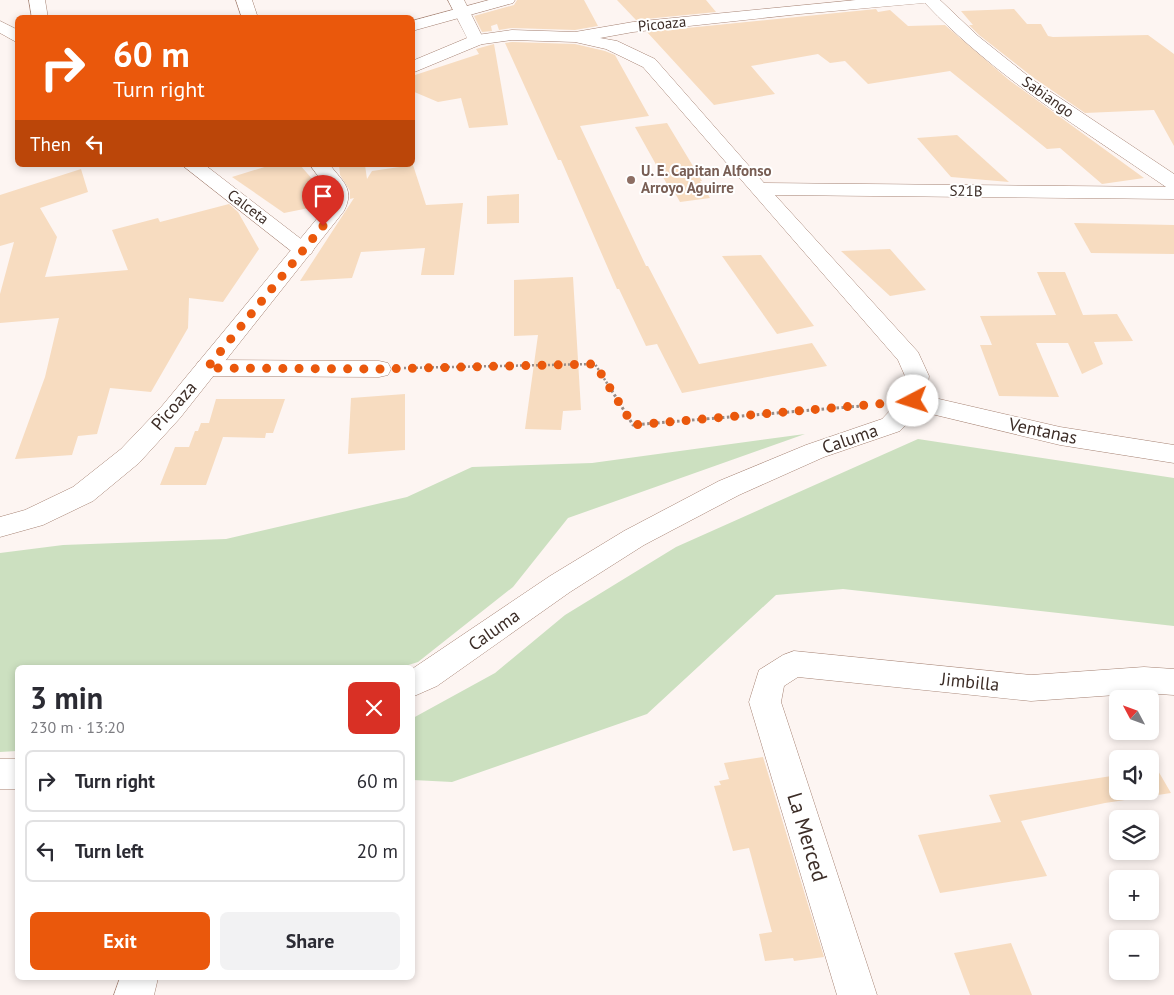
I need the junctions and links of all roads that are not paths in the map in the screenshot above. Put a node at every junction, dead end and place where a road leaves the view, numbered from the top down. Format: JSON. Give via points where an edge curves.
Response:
{"nodes":[{"id":1,"x":37,"y":0,"type":"edge"},
{"id":2,"x":244,"y":0,"type":"edge"},
{"id":3,"x":507,"y":0,"type":"edge"},
{"id":4,"x":919,"y":0,"type":"edge"},
{"id":5,"x":931,"y":0,"type":"edge"},
{"id":6,"x":459,"y":5,"type":"edge"},
{"id":7,"x":40,"y":15,"type":"edge"},
{"id":8,"x":249,"y":15,"type":"edge"},
{"id":9,"x":415,"y":25,"type":"edge"},
{"id":10,"x":0,"y":26,"type":"edge"},
{"id":11,"x":15,"y":36,"type":"edge"},
{"id":12,"x":575,"y":37,"type":"junction"},
{"id":13,"x":476,"y":40,"type":"junction"},
{"id":14,"x":415,"y":66,"type":"edge"},
{"id":15,"x":195,"y":167,"type":"edge"},
{"id":16,"x":322,"y":167,"type":"edge"},
{"id":17,"x":1174,"y":183,"type":"edge"},
{"id":18,"x":758,"y":189,"type":"junction"},
{"id":19,"x":1174,"y":193,"type":"edge"},
{"id":20,"x":303,"y":249,"type":"junction"},
{"id":21,"x":207,"y":368,"type":"junction"},
{"id":22,"x":379,"y":369,"type":"road end"},
{"id":23,"x":913,"y":401,"type":"junction"},
{"id":24,"x":1174,"y":454,"type":"edge"},
{"id":25,"x":0,"y":527,"type":"edge"},
{"id":26,"x":770,"y":678,"type":"joint"},
{"id":27,"x":1174,"y":682,"type":"edge"},
{"id":28,"x":415,"y":683,"type":"edge"},
{"id":29,"x":0,"y":774,"type":"edge"},
{"id":30,"x":15,"y":774,"type":"edge"},
{"id":31,"x":138,"y":980,"type":"edge"},
{"id":32,"x":134,"y":995,"type":"edge"},
{"id":33,"x":856,"y":995,"type":"edge"}],
"edges":[{"from":1,"to":7,"type":"street"},
{"from":2,"to":8,"type":"street"},
{"from":3,"to":6,"type":"street"},
{"from":4,"to":12,"type":"street","name":"Picoaza","via":[[692,20]]},
{"from":5,"to":17,"type":"street","name":"Sabiango","via":[[972,40],[1027,84]]},
{"from":6,"to":9,"type":"street"},
{"from":6,"to":13,"type":"street"},
{"from":10,"to":11,"type":"street"},
{"from":12,"to":13,"type":"street","name":"Picoaza","via":[[512,35]]},
{"from":12,"to":18,"type":"street","via":[[611,45],[649,63]]},
{"from":13,"to":14,"type":"street","name":"Picoaza"},
{"from":15,"to":20,"type":"street","name":"Calceta"},
{"from":16,"to":20,"type":"street","name":"Picoaza","via":[[339,190],[339,202]]},
{"from":18,"to":19,"type":"street","name":"S21B"},
{"from":18,"to":23,"type":"street","via":[[909,357],[917,376]]},
{"from":20,"to":21,"type":"street","name":"Picoaza"},
{"from":21,"to":22,"type":"street"},
{"from":21,"to":25,"type":"street","name":"Picoaza","via":[[130,456],[83,494],[33,518]]},
{"from":23,"to":24,"type":"street","name":"Ventanas","via":[[1060,436]]},
{"from":23,"to":28,"type":"street","name":"Caluma","via":[[891,425],[815,451],[729,488],[634,538]]},
{"from":26,"to":27,"type":"street","name":"Jimbilla","via":[[794,664],[1031,688],[1144,680]]},
{"from":26,"to":33,"type":"street","name":"La Merced","via":[[765,702]]},
{"from":29,"to":30,"type":"street"},
{"from":31,"to":32,"type":"street"}]}
